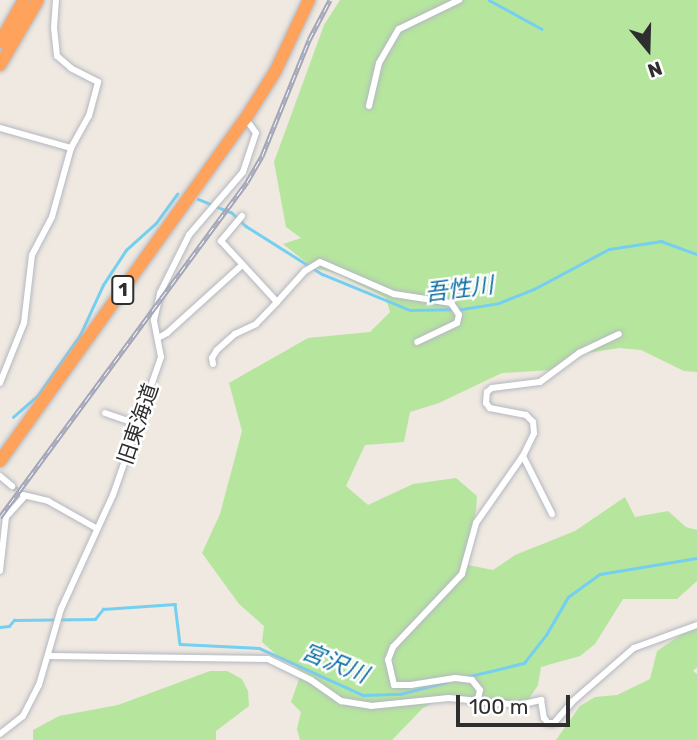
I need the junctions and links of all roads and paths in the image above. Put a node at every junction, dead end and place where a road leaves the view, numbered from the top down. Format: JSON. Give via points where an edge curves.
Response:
{"nodes":[{"id":1,"x":24,"y":0,"type":"edge"},
{"id":2,"x":38,"y":0,"type":"edge"},
{"id":3,"x":56,"y":0,"type":"edge"},
{"id":4,"x":309,"y":0,"type":"edge"},
{"id":5,"x":459,"y":0,"type":"edge"},
{"id":6,"x":0,"y":42,"type":"edge"},
{"id":7,"x":0,"y":65,"type":"edge"},
{"id":8,"x":369,"y":106,"type":"dead end"},
{"id":9,"x":246,"y":118,"type":"junction"},
{"id":10,"x":0,"y":128,"type":"edge"},
{"id":11,"x":71,"y":148,"type":"junction"},
{"id":12,"x":242,"y":216,"type":"dead end"},
{"id":13,"x":242,"y":265,"type":"junction"},
{"id":14,"x":277,"y":302,"type":"junction"},
{"id":15,"x":619,"y":334,"type":"dead end"},
{"id":16,"x":158,"y":338,"type":"junction"},
{"id":17,"x":417,"y":342,"type":"dead end"},
{"id":18,"x":213,"y":364,"type":"dead end"},
{"id":19,"x":0,"y":383,"type":"edge"},
{"id":20,"x":105,"y":413,"type":"dead end"},
{"id":21,"x":137,"y":424,"type":"junction"},
{"id":22,"x":523,"y":456,"type":"junction"},
{"id":23,"x":0,"y":461,"type":"edge"},
{"id":24,"x":0,"y":476,"type":"edge"},
{"id":25,"x":12,"y":486,"type":"tunnel mouth"},
{"id":26,"x":552,"y":514,"type":"dead end"},
{"id":27,"x":96,"y":528,"type":"junction"},
{"id":28,"x":0,"y":571,"type":"edge"},
{"id":29,"x":697,"y":625,"type":"edge"},
{"id":30,"x":49,"y":656,"type":"junction"},
{"id":31,"x":477,"y":703,"type":"junction"},
{"id":32,"x":0,"y":734,"type":"edge"}],
"edges":[{"from":1,"to":6,"type":"highway"},
{"from":2,"to":7,"type":"highway"},
{"from":3,"to":11,"type":"street","via":[[57,56],[98,82],[89,116]]},
{"from":4,"to":9,"type":"highway","number":"1","via":[[275,72]]},
{"from":5,"to":8,"type":"street","via":[[399,29],[379,63]]},
{"from":9,"to":16,"type":"street","name":"旧東海道","via":[[256,133],[243,173],[179,253],[156,307]]},
{"from":9,"to":23,"type":"highway","number":"1"},
{"from":10,"to":11,"type":"street"},
{"from":11,"to":19,"type":"street","via":[[52,217],[32,255],[24,323]]},
{"from":12,"to":13,"type":"street","via":[[220,241]]},
{"from":13,"to":14,"type":"street"},
{"from":13,"to":16,"type":"street"},
{"from":14,"to":17,"type":"street","via":[[305,271],[320,262],[394,294],[451,303],[457,323]]},
{"from":14,"to":18,"type":"street","via":[[256,324],[217,350]]},
{"from":15,"to":22,"type":"street","via":[[589,347],[540,382],[487,392],[490,408],[526,415],[533,422],[534,433]]},
{"from":16,"to":21,"type":"street","name":"旧東海道","via":[[161,357]]},
{"from":20,"to":21,"type":"street"},
{"from":21,"to":27,"type":"street","name":"旧東海道","via":[[113,495]]},
{"from":22,"to":26,"type":"street"},
{"from":22,"to":31,"type":"street","via":[[476,523],[463,574],[393,647],[388,660],[394,685],[472,680],[480,690]]},
{"from":24,"to":25,"type":"street"},
{"from":27,"to":28,"type":"street","via":[[48,500],[24,496],[6,517]]},
{"from":27,"to":30,"type":"street","name":"旧東海道"},
{"from":29,"to":31,"type":"street","via":[[634,648],[554,723],[544,718],[541,700],[519,705]]},
{"from":30,"to":31,"type":"street","via":[[268,659],[341,701],[371,706],[449,698]]},
{"from":30,"to":32,"type":"street","name":"旧東海道","via":[[31,705]]}]}
